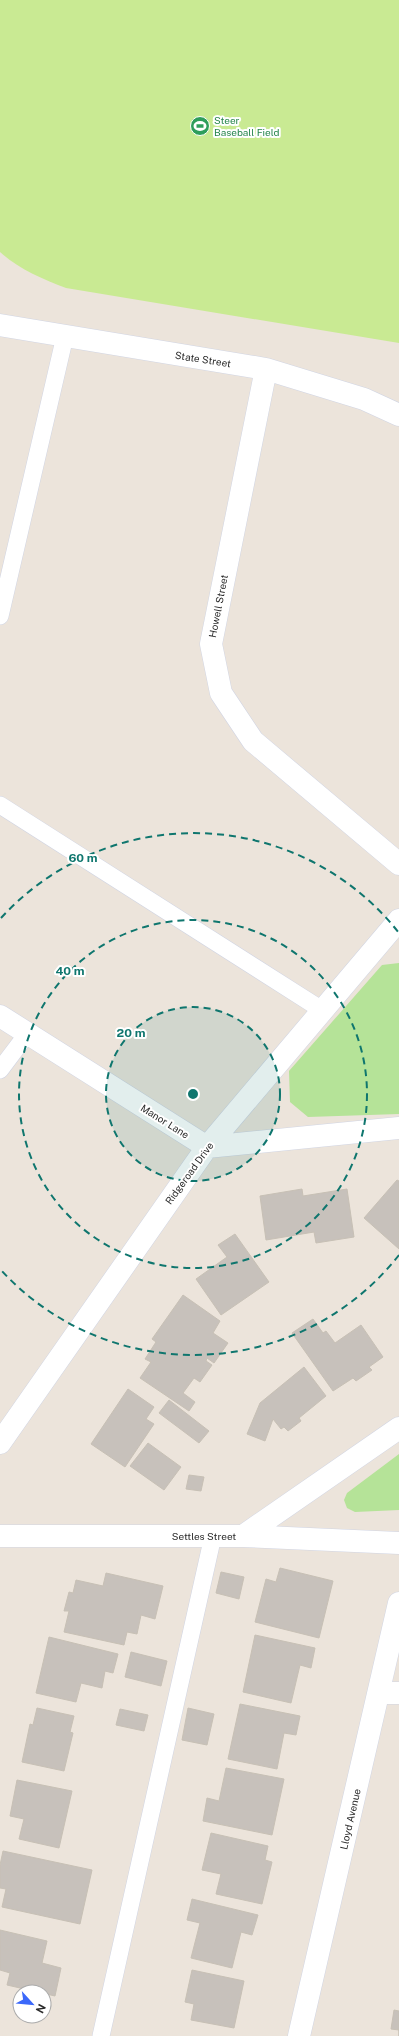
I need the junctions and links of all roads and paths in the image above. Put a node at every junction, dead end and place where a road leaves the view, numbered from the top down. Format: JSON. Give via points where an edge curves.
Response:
{"nodes":[{"id":1,"x":0,"y":325,"type":"edge"},
{"id":2,"x":65,"y":336,"type":"junction"},
{"id":3,"x":266,"y":369,"type":"junction"},
{"id":4,"x":399,"y":415,"type":"edge"},
{"id":5,"x":0,"y":616,"type":"edge"},
{"id":6,"x":0,"y":805,"type":"edge"},
{"id":7,"x":399,"y":864,"type":"edge"},
{"id":8,"x":399,"y":920,"type":"edge"},
{"id":9,"x":322,"y":1010,"type":"junction"},
{"id":10,"x":0,"y":1016,"type":"edge"},
{"id":11,"x":27,"y":1034,"type":"junction"},
{"id":12,"x":0,"y":1070,"type":"edge"},
{"id":13,"x":399,"y":1128,"type":"edge"},
{"id":14,"x":206,"y":1147,"type":"junction"},
{"id":15,"x":399,"y":1428,"type":"edge"},
{"id":16,"x":0,"y":1443,"type":"edge"},
{"id":17,"x":213,"y":1536,"type":"junction"},
{"id":18,"x":243,"y":1536,"type":"junction"},
{"id":19,"x":1,"y":1541,"type":"edge"},
{"id":20,"x":399,"y":1543,"type":"edge"},
{"id":21,"x":399,"y":1602,"type":"edge"},
{"id":22,"x":389,"y":1693,"type":"edge"},
{"id":23,"x":101,"y":2036,"type":"edge"},
{"id":24,"x":300,"y":2036,"type":"edge"}],
"edges":[{"from":1,"to":2,"type":"street","name":"State Street"},
{"from":2,"to":3,"type":"street","name":"State Street"},
{"from":2,"to":5,"type":"lane"},
{"from":3,"to":4,"type":"street","name":"State Street","via":[[364,399]]},
{"from":3,"to":7,"type":"street","name":"Howell Street","via":[[211,644],[221,693],[253,741]]},
{"from":6,"to":9,"type":"lane"},
{"from":8,"to":9,"type":"street","name":"Ridgeroad Drive"},
{"from":9,"to":14,"type":"street","name":"Ridgeroad Drive"},
{"from":10,"to":11,"type":"street","name":"Manor Lane"},
{"from":11,"to":12,"type":"lane"},
{"from":11,"to":14,"type":"street","name":"Manor Lane"},
{"from":13,"to":14,"type":"street"},
{"from":14,"to":16,"type":"street","name":"Ridgeroad Drive"},
{"from":15,"to":18,"type":"street","name":"Settles Street"},
{"from":17,"to":18,"type":"street","name":"Settles Street"},
{"from":17,"to":19,"type":"street","name":"Settles Street"},
{"from":17,"to":23,"type":"lane"},
{"from":18,"to":20,"type":"street"},
{"from":21,"to":22,"type":"street","name":"Lloyd Avenue"},
{"from":22,"to":24,"type":"street","name":"Lloyd Avenue"}]}
